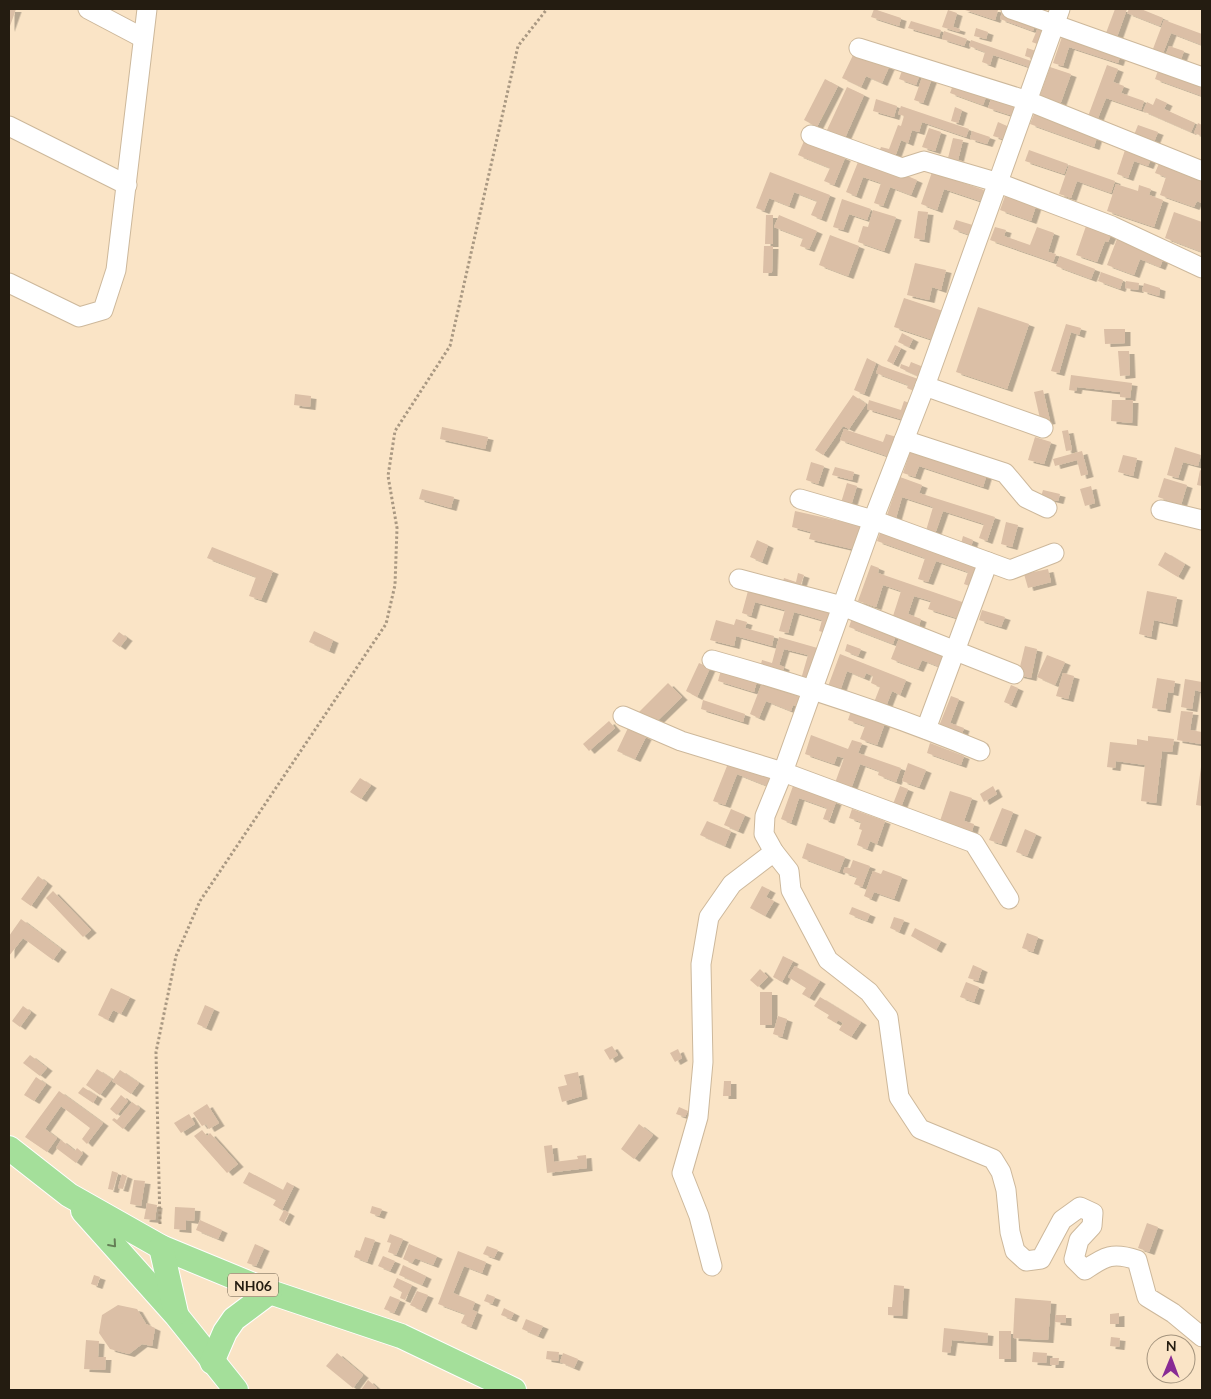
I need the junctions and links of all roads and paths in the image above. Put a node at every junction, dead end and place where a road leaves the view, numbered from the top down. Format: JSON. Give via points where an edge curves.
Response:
{"nodes":[{"id":1,"x":88,"y":9,"type":"edge"},
{"id":2,"x":147,"y":9,"type":"edge"},
{"id":3,"x":547,"y":9,"type":"edge"},
{"id":4,"x":1011,"y":9,"type":"edge"},
{"id":5,"x":1057,"y":16,"type":"edge"},
{"id":6,"x":143,"y":38,"type":"junction"},
{"id":7,"x":859,"y":48,"type":"dead end"},
{"id":8,"x":1202,"y":77,"type":"edge"},
{"id":9,"x":1028,"y":101,"type":"junction"},
{"id":10,"x":9,"y":126,"type":"edge"},
{"id":11,"x":811,"y":134,"type":"dead end"},
{"id":12,"x":1202,"y":171,"type":"edge"},
{"id":13,"x":996,"y":182,"type":"junction"},
{"id":14,"x":126,"y":185,"type":"junction"},
{"id":15,"x":1202,"y":268,"type":"edge"},
{"id":16,"x":9,"y":283,"type":"edge"},
{"id":17,"x":925,"y":386,"type":"junction"},
{"id":18,"x":1043,"y":428,"type":"dead end"},
{"id":19,"x":904,"y":440,"type":"junction"},
{"id":20,"x":800,"y":499,"type":"dead end"},
{"id":21,"x":1047,"y":508,"type":"dead end"},
{"id":22,"x":1161,"y":510,"type":"dead end"},
{"id":23,"x":872,"y":520,"type":"junction"},
{"id":24,"x":1202,"y":520,"type":"edge"},
{"id":25,"x":1054,"y":553,"type":"dead end"},
{"id":26,"x":988,"y":562,"type":"junction"},
{"id":27,"x":739,"y":579,"type":"dead end"},
{"id":28,"x":842,"y":606,"type":"junction"},
{"id":29,"x":956,"y":650,"type":"junction"},
{"id":30,"x":712,"y":660,"type":"dead end"},
{"id":31,"x":1014,"y":674,"type":"dead end"},
{"id":32,"x":812,"y":688,"type":"junction"},
{"id":33,"x":623,"y":716,"type":"dead end"},
{"id":34,"x":926,"y":729,"type":"junction"},
{"id":35,"x":980,"y":751,"type":"dead end"},
{"id":36,"x":783,"y":772,"type":"junction"},
{"id":37,"x":774,"y":852,"type":"junction"},
{"id":38,"x":1009,"y":898,"type":"dead end"},
{"id":39,"x":9,"y":1148,"type":"edge"},
{"id":40,"x":69,"y":1195,"type":"junction"},
{"id":41,"x":161,"y":1247,"type":"junction"},
{"id":42,"x":712,"y":1266,"type":"dead end"},
{"id":43,"x":270,"y":1292,"type":"junction"},
{"id":44,"x":176,"y":1315,"type":"junction"},
{"id":45,"x":1202,"y":1337,"type":"edge"},
{"id":46,"x":212,"y":1362,"type":"junction"},
{"id":47,"x":236,"y":1390,"type":"edge"},
{"id":48,"x":514,"y":1390,"type":"edge"}],
"edges":[{"from":1,"to":6,"type":"street"},
{"from":2,"to":6,"type":"street"},
{"from":3,"to":41,"type":"path","via":[[518,46],[450,346],[395,432],[388,476],[397,528],[395,575],[386,624],[200,901],[176,956],[156,1052]]},
{"from":4,"to":5,"type":"street"},
{"from":5,"to":8,"type":"street"},
{"from":5,"to":9,"type":"street"},
{"from":6,"to":14,"type":"street"},
{"from":7,"to":9,"type":"street"},
{"from":9,"to":12,"type":"street"},
{"from":9,"to":13,"type":"street"},
{"from":10,"to":14,"type":"street"},
{"from":11,"to":13,"type":"street","via":[[902,168],[924,161]]},
{"from":13,"to":15,"type":"street","via":[[1112,226]]},
{"from":13,"to":17,"type":"street"},
{"from":14,"to":16,"type":"street","via":[[116,270],[103,310],[80,317]]},
{"from":17,"to":18,"type":"street"},
{"from":17,"to":19,"type":"street"},
{"from":19,"to":21,"type":"street","via":[[1005,473],[1026,498]]},
{"from":19,"to":23,"type":"street"},
{"from":20,"to":23,"type":"street"},
{"from":22,"to":24,"type":"street"},
{"from":23,"to":26,"type":"street"},
{"from":23,"to":28,"type":"street"},
{"from":25,"to":26,"type":"street","via":[[1010,570]]},
{"from":26,"to":29,"type":"street"},
{"from":27,"to":28,"type":"street"},
{"from":28,"to":29,"type":"street"},
{"from":28,"to":32,"type":"street"},
{"from":29,"to":31,"type":"street"},
{"from":29,"to":34,"type":"street"},
{"from":30,"to":32,"type":"street"},
{"from":32,"to":34,"type":"street"},
{"from":32,"to":36,"type":"street"},
{"from":33,"to":36,"type":"street","via":[[681,741]]},
{"from":34,"to":35,"type":"street"},
{"from":36,"to":37,"type":"street","via":[[766,816],[764,834]]},
{"from":36,"to":38,"type":"street","via":[[974,843]]},
{"from":37,"to":42,"type":"street","via":[[732,884],[709,917],[700,964],[703,1062],[698,1117],[682,1173],[699,1216]]},
{"from":37,"to":45,"type":"street","via":[[789,871],[791,890],[828,960],[869,992],[888,1017],[899,1097],[920,1129],[993,1159],[1001,1172],[1015,1251],[1026,1261],[1041,1259],[1062,1220],[1080,1207],[1092,1213],[1092,1226],[1079,1240],[1074,1259],[1085,1270],[1103,1257],[1121,1255],[1137,1260],[1147,1297]]},
{"from":39,"to":40,"type":"main road","number":"NH06"},
{"from":40,"to":41,"type":"main road","number":"NH06"},
{"from":40,"to":44,"type":"main road","one_way":true},
{"from":41,"to":43,"type":"main road","number":"NH06"},
{"from":41,"to":44,"type":"main road"},
{"from":43,"to":46,"type":"main road","via":[[234,1319]]},
{"from":43,"to":48,"type":"main road","number":"NH06","via":[[401,1336]]},
{"from":44,"to":46,"type":"main road"},
{"from":46,"to":47,"type":"main road"}]}
